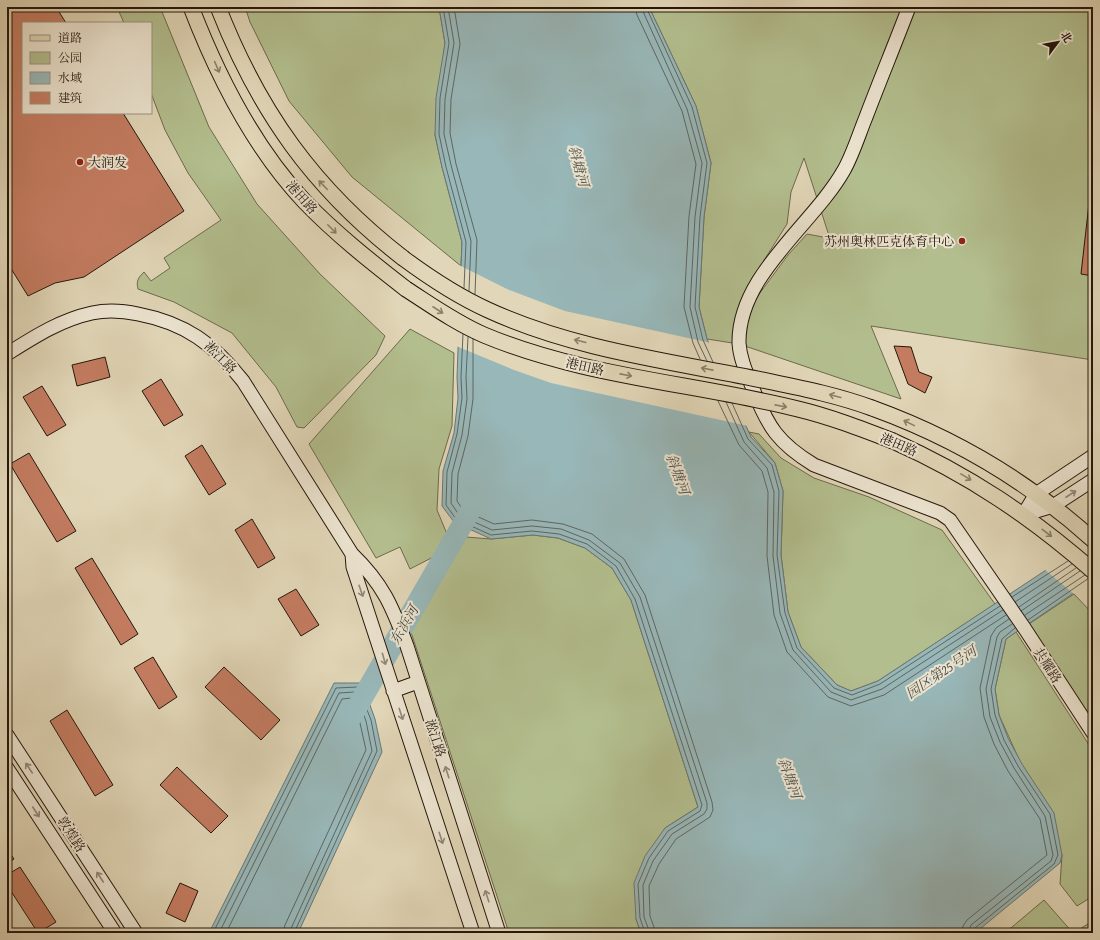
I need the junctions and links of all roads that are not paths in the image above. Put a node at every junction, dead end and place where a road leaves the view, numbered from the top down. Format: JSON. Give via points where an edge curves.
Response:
{"nodes":[{"id":1,"x":191,"y":7,"type":"edge"},
{"id":2,"x":218,"y":7,"type":"edge"},
{"id":3,"x":910,"y":7,"type":"edge"},
{"id":4,"x":7,"y":354,"type":"edge"},
{"id":5,"x":1093,"y":456,"type":"edge"},
{"id":6,"x":1093,"y":480,"type":"edge"},
{"id":7,"x":1036,"y":494,"type":"junction"},
{"id":8,"x":1052,"y":506,"type":"junction"},
{"id":9,"x":1023,"y":515,"type":"junction"},
{"id":10,"x":1092,"y":539,"type":"edge"},
{"id":11,"x":352,"y":554,"type":"junction"},
{"id":12,"x":1093,"y":571,"type":"edge"},
{"id":13,"x":418,"y":682,"type":"junction"},
{"id":14,"x":393,"y":691,"type":"junction"},
{"id":15,"x":1093,"y":734,"type":"edge"},
{"id":16,"x":7,"y":735,"type":"edge"},
{"id":17,"x":7,"y":768,"type":"edge"},
{"id":18,"x":110,"y":892,"type":"junction"},
{"id":19,"x":95,"y":902,"type":"junction"},
{"id":20,"x":115,"y":933,"type":"edge"},
{"id":21,"x":136,"y":933,"type":"edge"},
{"id":22,"x":473,"y":933,"type":"edge"},
{"id":23,"x":499,"y":933,"type":"edge"}],
"edges":[{"from":1,"to":9,"type":"main road","name":"港田路","one_way":true,"bridge":true,"via":[[239,112],[274,164],[304,201],[337,233],[406,289],[448,316],[482,334],[545,357],[798,409],[893,441],[965,476]]},
{"from":7,"to":2,"type":"main road","name":"港田路","one_way":true,"bridge":true,"via":[[981,459],[901,418],[822,392],[630,354],[536,329],[471,302],[435,281],[376,236],[319,181],[268,110],[246,71]]},
{"from":3,"to":15,"type":"street","name":"共耀路","via":[[844,170],[755,287],[744,309],[740,328],[743,365],[764,417],[785,445],[814,465],[940,513],[950,520]]},
{"from":4,"to":11,"type":"street","name":"淞江路","via":[[61,322],[93,312],[126,312],[159,318],[202,339],[229,362],[243,381]]},
{"from":5,"to":7,"type":"street"},
{"from":8,"to":6,"type":"street","one_way":true},
{"from":7,"to":8,"type":"main road","name":"港田路"},
{"from":7,"to":9,"type":"street"},
{"from":8,"to":9,"type":"street"},
{"from":8,"to":10,"type":"main road","name":"港田路"},
{"from":9,"to":12,"type":"main road","name":"港田路","one_way":true},
{"from":11,"to":13,"type":"street","name":"淞江路","via":[[368,569],[395,613]]},
{"from":11,"to":14,"type":"street","name":"淞江路","one_way":true,"via":[[353,567],[379,641]]},
{"from":13,"to":14,"type":"street"},
{"from":23,"to":13,"type":"street","name":"淞江路","one_way":true},
{"from":14,"to":22,"type":"street","name":"淞江路","one_way":true},
{"from":18,"to":16,"type":"street","name":"敦煌路","one_way":true},
{"from":17,"to":19,"type":"street","name":"敦煌路","one_way":true},
{"from":18,"to":19,"type":"street"},
{"from":18,"to":21,"type":"street","name":"敦煌路"},
{"from":19,"to":20,"type":"street","name":"敦煌路"}]}
